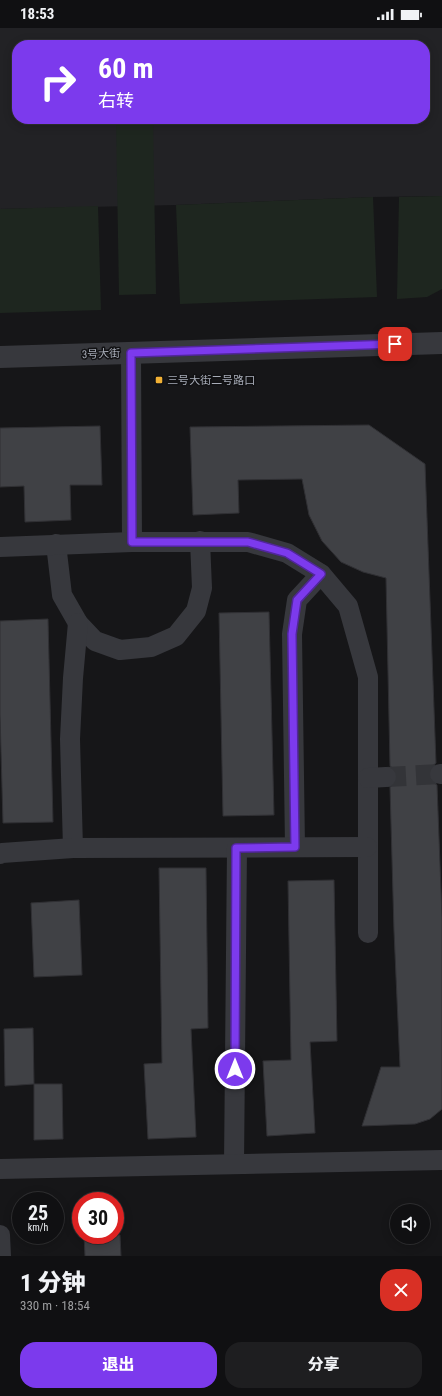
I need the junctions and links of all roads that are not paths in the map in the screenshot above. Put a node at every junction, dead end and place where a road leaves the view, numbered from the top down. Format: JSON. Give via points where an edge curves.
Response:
{"nodes":[{"id":1,"x":442,"y":343,"type":"edge"},
{"id":2,"x":131,"y":353,"type":"junction"},
{"id":3,"x":0,"y":357,"type":"edge"},
{"id":4,"x":200,"y":541,"type":"junction"},
{"id":5,"x":132,"y":542,"type":"junction"},
{"id":6,"x":56,"y":544,"type":"junction"},
{"id":7,"x":0,"y":547,"type":"edge"},
{"id":8,"x":321,"y":574,"type":"junction"},
{"id":9,"x":78,"y":623,"type":"junction"},
{"id":10,"x":295,"y":847,"type":"junction"},
{"id":11,"x":367,"y":847,"type":"junction"},
{"id":12,"x":73,"y":848,"type":"junction"},
{"id":13,"x":236,"y":848,"type":"junction"},
{"id":14,"x":0,"y":854,"type":"edge"},
{"id":15,"x":368,"y":933,"type":"dead end"},
{"id":16,"x":442,"y":1160,"type":"edge"},
{"id":17,"x":234,"y":1164,"type":"junction"},
{"id":18,"x":0,"y":1169,"type":"edge"},
{"id":19,"x":0,"y":1235,"type":"edge"},
{"id":20,"x":2,"y":1256,"type":"edge"}],
"edges":[{"from":1,"to":2,"type":"street","name":"3号大街"},
{"from":2,"to":3,"type":"street","name":"3号大街"},
{"from":2,"to":5,"type":"street"},
{"from":4,"to":5,"type":"street"},
{"from":4,"to":8,"type":"street","via":[[248,542],[287,553]]},
{"from":4,"to":9,"type":"street","via":[[202,588],[196,612],[176,636],[151,647],[120,650],[95,641]]},
{"from":5,"to":6,"type":"street"},
{"from":6,"to":7,"type":"street"},
{"from":6,"to":9,"type":"street","via":[[62,595]]},
{"from":8,"to":10,"type":"street","via":[[297,600],[292,634]]},
{"from":8,"to":11,"type":"street","via":[[348,606],[368,677],[377,777]]},
{"from":9,"to":12,"type":"street","via":[[70,739]]},
{"from":10,"to":11,"type":"street"},
{"from":10,"to":13,"type":"street"},
{"from":11,"to":15,"type":"street"},
{"from":12,"to":13,"type":"street"},
{"from":12,"to":14,"type":"street"},
{"from":13,"to":17,"type":"street"},
{"from":16,"to":17,"type":"street"},
{"from":17,"to":18,"type":"street"},
{"from":19,"to":20,"type":"street"}]}
